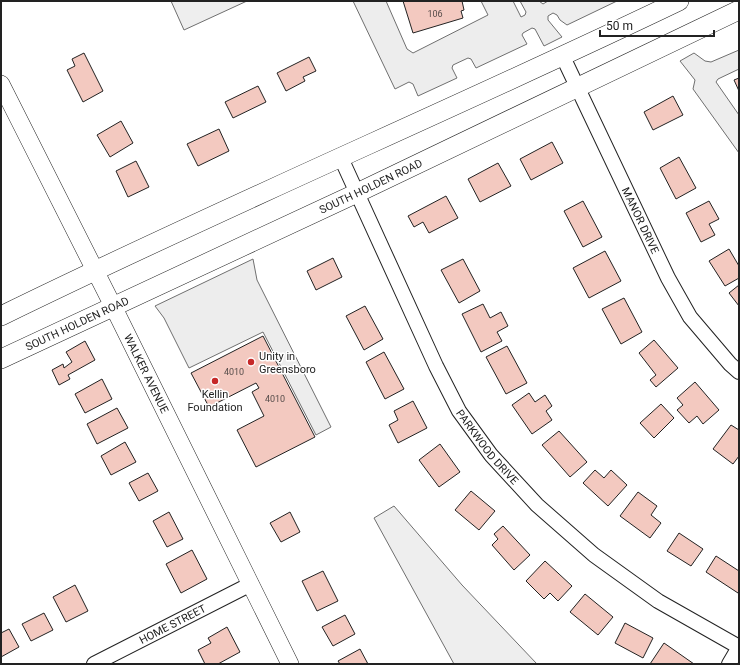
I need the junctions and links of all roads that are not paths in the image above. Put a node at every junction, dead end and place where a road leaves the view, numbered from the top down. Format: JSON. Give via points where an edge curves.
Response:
{"nodes":[{"id":1,"x":679,"y":1,"type":"edge"},
{"id":2,"x":739,"y":10,"type":"edge"},
{"id":3,"x":563,"y":56,"type":"junction"},
{"id":4,"x":1,"y":84,"type":"edge"},
{"id":5,"x":578,"y":87,"type":"junction"},
{"id":6,"x":341,"y":158,"type":"junction"},
{"id":7,"x":357,"y":193,"type":"junction"},
{"id":8,"x":94,"y":270,"type":"junction"},
{"id":9,"x":114,"y":306,"type":"junction"},
{"id":10,"x":1,"y":316,"type":"edge"},
{"id":11,"x":1,"y":359,"type":"edge"},
{"id":12,"x":739,"y":372,"type":"edge"},
{"id":13,"x":251,"y":584,"type":"junction"},
{"id":14,"x":739,"y":647,"type":"edge"},
{"id":15,"x":94,"y":664,"type":"edge"},
{"id":16,"x":290,"y":664,"type":"edge"},
{"id":17,"x":729,"y":664,"type":"edge"}],
"edges":[{"from":1,"to":3,"type":"main road"},
{"from":2,"to":5,"type":"main road","name":"SOUTH HOLDEN ROAD"},
{"from":3,"to":5,"type":"street","name":"MANOR DRIVE"},
{"from":3,"to":6,"type":"main road"},
{"from":4,"to":8,"type":"street","name":"WALKER AVENUE"},
{"from":5,"to":7,"type":"main road","name":"SOUTH HOLDEN ROAD"},
{"from":5,"to":12,"type":"street","name":"MANOR DRIVE","via":[[690,317]]},
{"from":6,"to":7,"type":"street","name":"PARKWOOD DRIVE"},
{"from":6,"to":8,"type":"main road"},
{"from":7,"to":9,"type":"main road","name":"SOUTH HOLDEN ROAD"},
{"from":7,"to":14,"type":"street","name":"PARKWOOD DRIVE","via":[[459,411],[491,455],[537,505],[594,555],[658,601]]},
{"from":8,"to":9,"type":"street","name":"WALKER AVENUE"},
{"from":8,"to":10,"type":"main road"},
{"from":9,"to":11,"type":"main road","name":"SOUTH HOLDEN ROAD"},
{"from":9,"to":13,"type":"street","name":"WALKER AVENUE"},
{"from":13,"to":15,"type":"street","name":"HOME STREET"},
{"from":13,"to":16,"type":"street","name":"WALKER AVENUE"},
{"from":14,"to":17,"type":"street"}]}
